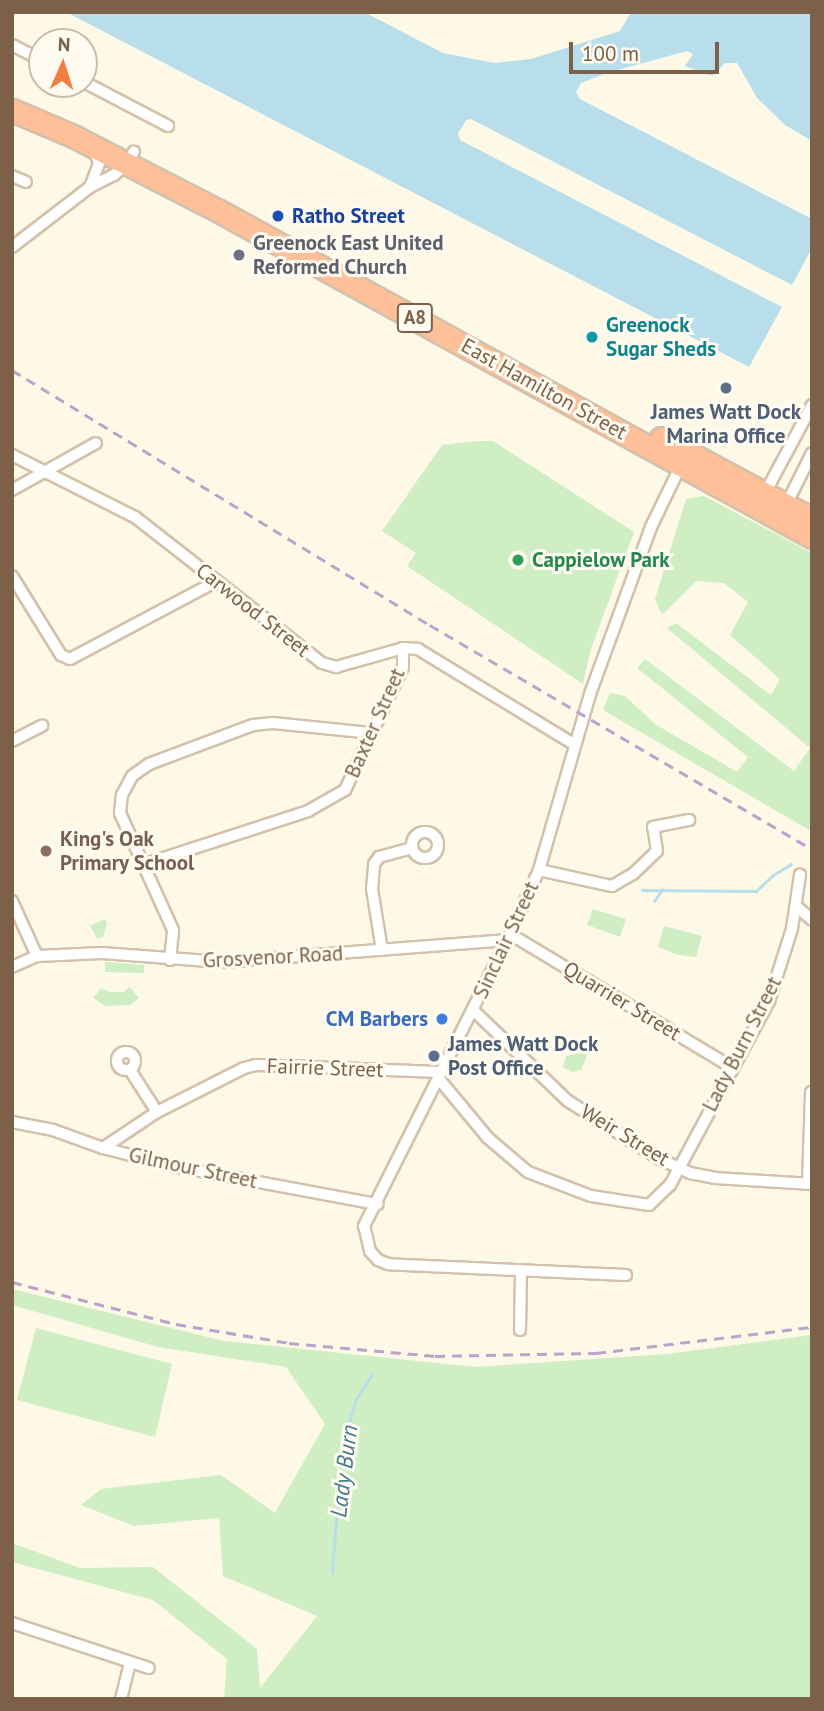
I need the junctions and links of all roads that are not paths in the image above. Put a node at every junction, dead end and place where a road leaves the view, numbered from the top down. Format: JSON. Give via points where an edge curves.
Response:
{"nodes":[{"id":1,"x":12,"y":45,"type":"edge"},
{"id":2,"x":28,"y":53,"type":"edge"},
{"id":3,"x":98,"y":89,"type":"edge"},
{"id":4,"x":12,"y":97,"type":"edge"},
{"id":5,"x":12,"y":110,"type":"edge"},
{"id":6,"x":168,"y":126,"type":"dead end"},
{"id":7,"x":93,"y":146,"type":"junction"},
{"id":8,"x":131,"y":157,"type":"junction"},
{"id":9,"x":12,"y":176,"type":"edge"},
{"id":10,"x":26,"y":182,"type":"dead end"},
{"id":11,"x":90,"y":187,"type":"junction"},
{"id":12,"x":12,"y":247,"type":"edge"},
{"id":13,"x":812,"y":405,"type":"edge"},
{"id":14,"x":96,"y":443,"type":"dead end"},
{"id":15,"x":812,"y":453,"type":"edge"},
{"id":16,"x":12,"y":455,"type":"edge"},
{"id":17,"x":684,"y":458,"type":"junction"},
{"id":18,"x":46,"y":472,"type":"junction"},
{"id":19,"x":12,"y":489,"type":"edge"},
{"id":20,"x":761,"y":499,"type":"junction"},
{"id":21,"x":782,"y":512,"type":"junction"},
{"id":22,"x":812,"y":519,"type":"edge"},
{"id":23,"x":812,"y":537,"type":"edge"},
{"id":24,"x":12,"y":576,"type":"edge"},
{"id":25,"x":217,"y":581,"type":"junction"},
{"id":26,"x":403,"y":648,"type":"junction"},
{"id":27,"x":42,"y":726,"type":"dead end"},
{"id":28,"x":372,"y":733,"type":"junction"},
{"id":29,"x":12,"y":741,"type":"edge"},
{"id":30,"x":575,"y":745,"type":"junction"},
{"id":31,"x":689,"y":820,"type":"dead end"},
{"id":32,"x":412,"y":848,"type":"dead end"},
{"id":33,"x":142,"y":865,"type":"junction"},
{"id":34,"x":539,"y":870,"type":"junction"},
{"id":35,"x":800,"y":875,"type":"dead end"},
{"id":36,"x":12,"y":901,"type":"edge"},
{"id":37,"x":796,"y":906,"type":"junction"},
{"id":38,"x":812,"y":920,"type":"edge"},
{"id":39,"x":509,"y":937,"type":"junction"},
{"id":40,"x":382,"y":950,"type":"junction"},
{"id":41,"x":37,"y":956,"type":"junction"},
{"id":42,"x":170,"y":960,"type":"junction"},
{"id":43,"x":12,"y":967,"type":"edge"},
{"id":44,"x":473,"y":1010,"type":"junction"},
{"id":45,"x":733,"y":1068,"type":"junction"},
{"id":46,"x":130,"y":1070,"type":"dead end"},
{"id":47,"x":440,"y":1076,"type":"junction"},
{"id":48,"x":811,"y":1092,"type":"edge"},
{"id":49,"x":157,"y":1112,"type":"junction"},
{"id":50,"x":12,"y":1122,"type":"edge"},
{"id":51,"x":103,"y":1148,"type":"junction"},
{"id":52,"x":678,"y":1167,"type":"junction"},
{"id":53,"x":810,"y":1184,"type":"edge"},
{"id":54,"x":377,"y":1204,"type":"junction"},
{"id":55,"x":521,"y":1270,"type":"junction"},
{"id":56,"x":626,"y":1275,"type":"dead end"},
{"id":57,"x":520,"y":1330,"type":"dead end"},
{"id":58,"x":12,"y":1623,"type":"edge"},
{"id":59,"x":130,"y":1662,"type":"junction"},
{"id":60,"x":149,"y":1668,"type":"dead end"},
{"id":61,"x":121,"y":1699,"type":"edge"}],
"edges":[{"from":1,"to":2,"type":"street"},
{"from":3,"to":6,"type":"street"},
{"from":4,"to":8,"type":"highway","name":"East Hamilton Street","number":"A8","via":[[70,120]]},
{"from":5,"to":7,"type":"highway","name":"East Hamilton Street","number":"A8"},
{"from":7,"to":8,"type":"highway","name":"East Hamilton Street","number":"A8"},
{"from":7,"to":11,"type":"street","via":[[99,163]]},
{"from":8,"to":11,"type":"street","via":[[114,175]]},
{"from":8,"to":17,"type":"highway","name":"East Hamilton Street","number":"A8"},
{"from":9,"to":10,"type":"street"},
{"from":11,"to":12,"type":"street"},
{"from":13,"to":20,"type":"street"},
{"from":14,"to":18,"type":"street"},
{"from":15,"to":21,"type":"street"},
{"from":16,"to":18,"type":"street","name":"Carwood Street"},
{"from":17,"to":20,"type":"highway","name":"East Hamilton Street","number":"A8"},
{"from":17,"to":30,"type":"street","name":"Sinclair Street","via":[[651,527]]},
{"from":18,"to":19,"type":"street"},
{"from":18,"to":25,"type":"street","name":"Carwood Street","via":[[135,517]]},
{"from":20,"to":21,"type":"highway","name":"East Hamilton Street","number":"A8"},
{"from":21,"to":22,"type":"highway","name":"East Hamilton Street","number":"A8"},
{"from":21,"to":23,"type":"highway","name":"East Hamilton Street","number":"A8"},
{"from":24,"to":25,"type":"street","via":[[61,655],[70,659]]},
{"from":25,"to":26,"type":"street","name":"Carwood Street","via":[[328,666],[343,666]]},
{"from":26,"to":28,"type":"street","name":"Baxter Street","via":[[403,667]]},
{"from":26,"to":30,"type":"street","via":[[422,651]]},
{"from":27,"to":29,"type":"street"},
{"from":28,"to":33,"type":"street","name":"Baxter Street","via":[[345,790],[308,811]]},
{"from":28,"to":33,"type":"street","via":[[253,725],[149,764],[132,776],[122,795],[120,813]]},
{"from":30,"to":34,"type":"street","name":"Sinclair Street"},
{"from":31,"to":34,"type":"street","via":[[653,827],[657,851],[612,886]]},
{"from":32,"to":40,"type":"street","via":[[379,857],[374,864],[372,889]]},
{"from":33,"to":42,"type":"street","via":[[173,930]]},
{"from":34,"to":39,"type":"street","name":"Sinclair Street"},
{"from":35,"to":37,"type":"street","name":"Lady Burn Street"},
{"from":36,"to":41,"type":"street"},
{"from":37,"to":38,"type":"street"},
{"from":37,"to":45,"type":"street","name":"Lady Burn Street","via":[[774,989]]},
{"from":39,"to":40,"type":"street","name":"Grosvenor Road"},
{"from":39,"to":44,"type":"street","name":"Sinclair Street"},
{"from":39,"to":45,"type":"street","name":"Quarrier Street"},
{"from":40,"to":42,"type":"street","name":"Grosvenor Road","via":[[222,962]]},
{"from":41,"to":42,"type":"street","name":"Grosvenor Road","via":[[102,953]]},
{"from":41,"to":43,"type":"street"},
{"from":44,"to":47,"type":"street","name":"Sinclair Street"},
{"from":44,"to":52,"type":"street","name":"Weir Street","via":[[568,1101]]},
{"from":45,"to":52,"type":"street","name":"Lady Burn Street"},
{"from":46,"to":49,"type":"street"},
{"from":47,"to":49,"type":"street","name":"Fairrie Street","via":[[256,1065]]},
{"from":47,"to":52,"type":"street","name":"Lady Burn Street","via":[[488,1138],[528,1172],[591,1196],[649,1205],[670,1185]]},
{"from":47,"to":54,"type":"street","name":"Sinclair Street"},
{"from":48,"to":53,"type":"street"},
{"from":49,"to":51,"type":"street","name":"Fairrie Street"},
{"from":50,"to":51,"type":"street","name":"Gilmour Street","via":[[53,1130]]},
{"from":51,"to":54,"type":"street","name":"Gilmour Street","via":[[173,1166]]},
{"from":52,"to":53,"type":"street","name":"Weir Street","via":[[715,1178]]},
{"from":54,"to":55,"type":"street","name":"Sinclair Street","via":[[366,1216],[364,1235],[378,1260],[398,1265]]},
{"from":55,"to":56,"type":"street","name":"Sinclair Street"},
{"from":55,"to":57,"type":"street"},
{"from":58,"to":59,"type":"street"},
{"from":59,"to":60,"type":"street"},
{"from":59,"to":61,"type":"street"}]}
